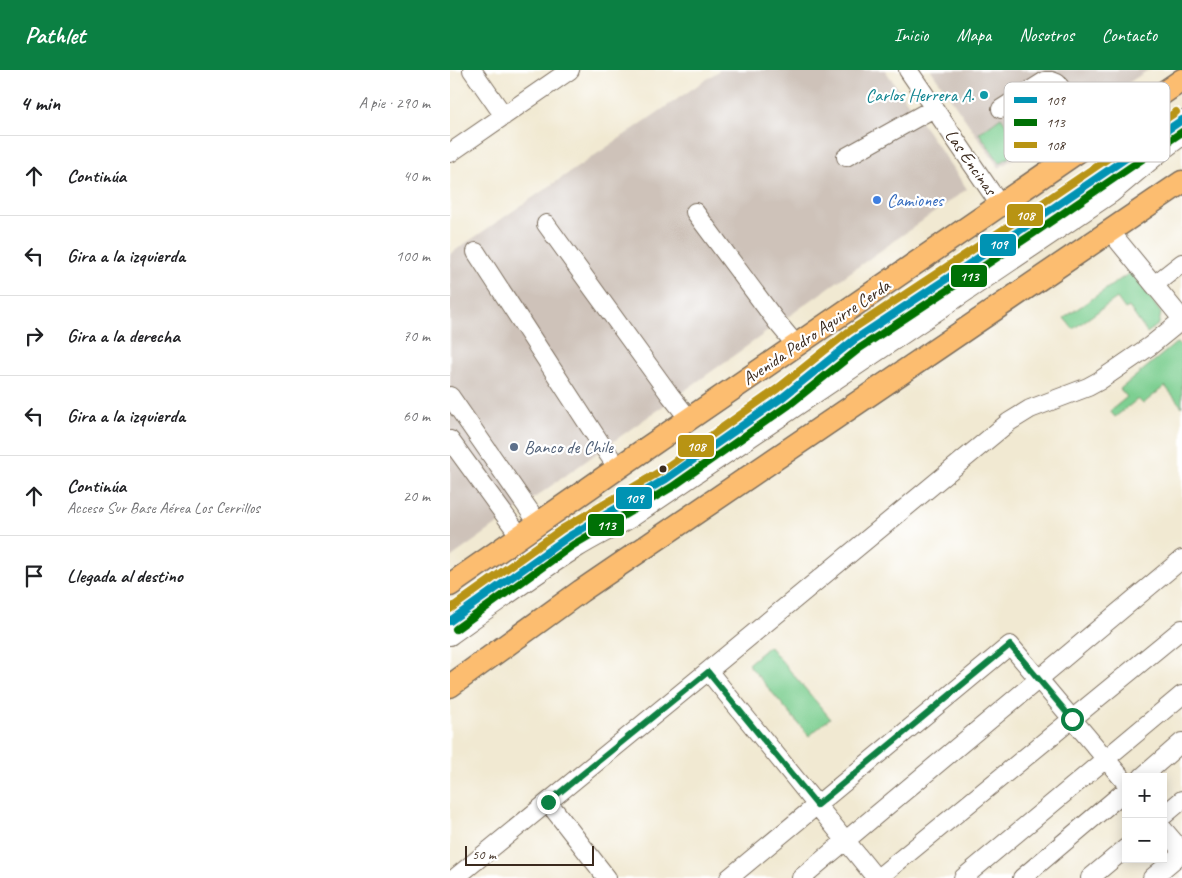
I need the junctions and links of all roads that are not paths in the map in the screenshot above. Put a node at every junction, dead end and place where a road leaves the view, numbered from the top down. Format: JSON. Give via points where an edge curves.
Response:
{"nodes":[{"id":1,"x":472,"y":70,"type":"edge"},
{"id":2,"x":570,"y":70,"type":"edge"},
{"id":3,"x":908,"y":70,"type":"edge"},
{"id":4,"x":1182,"y":80,"type":"edge"},
{"id":5,"x":1170,"y":88,"type":"edge"},
{"id":6,"x":1004,"y":107,"type":"edge"},
{"id":7,"x":934,"y":108,"type":"junction"},
{"id":8,"x":1001,"y":109,"type":"dead end"},
{"id":9,"x":504,"y":116,"type":"junction"},
{"id":10,"x":1182,"y":120,"type":"edge"},
{"id":11,"x":1170,"y":128,"type":"edge"},
{"id":12,"x":1182,"y":136,"type":"edge"},
{"id":13,"x":1170,"y":145,"type":"edge"},
{"id":14,"x":450,"y":153,"type":"edge"},
{"id":15,"x":846,"y":157,"type":"dead end"},
{"id":16,"x":1062,"y":162,"type":"edge"},
{"id":17,"x":1120,"y":162,"type":"edge"},
{"id":18,"x":1150,"y":162,"type":"edge"},
{"id":19,"x":1182,"y":182,"type":"edge"},
{"id":20,"x":1000,"y":205,"type":"junction"},
{"id":21,"x":695,"y":212,"type":"dead end"},
{"id":22,"x":546,"y":224,"type":"dead end"},
{"id":23,"x":1110,"y":231,"type":"junction"},
{"id":24,"x":476,"y":252,"type":"dead end"},
{"id":25,"x":1182,"y":263,"type":"edge"},
{"id":26,"x":1154,"y":285,"type":"junction"},
{"id":27,"x":1182,"y":320,"type":"edge"},
{"id":28,"x":796,"y":345,"type":"junction"},
{"id":29,"x":450,"y":396,"type":"edge"},
{"id":30,"x":689,"y":419,"type":"junction"},
{"id":31,"x":450,"y":440,"type":"edge"},
{"id":32,"x":618,"y":468,"type":"junction"},
{"id":33,"x":529,"y":530,"type":"junction"},
{"id":34,"x":1182,"y":559,"type":"edge"},
{"id":35,"x":450,"y":585,"type":"edge"},
{"id":36,"x":450,"y":621,"type":"edge"},
{"id":37,"x":1182,"y":628,"type":"edge"},
{"id":38,"x":450,"y":636,"type":"edge"},
{"id":39,"x":708,"y":672,"type":"junction"},
{"id":40,"x":1039,"y":679,"type":"junction"},
{"id":41,"x":450,"y":686,"type":"edge"},
{"id":42,"x":1182,"y":695,"type":"edge"},
{"id":43,"x":1072,"y":719,"type":"junction"},
{"id":44,"x":1182,"y":742,"type":"edge"},
{"id":45,"x":1106,"y":759,"type":"junction"},
{"id":46,"x":1147,"y":773,"type":"edge"},
{"id":47,"x":1122,"y":778,"type":"edge"},
{"id":48,"x":1122,"y":793,"type":"edge"},
{"id":49,"x":1182,"y":800,"type":"edge"},
{"id":50,"x":548,"y":802,"type":"junction"},
{"id":51,"x":817,"y":805,"type":"junction"},
{"id":52,"x":1167,"y":813,"type":"edge"},
{"id":53,"x":1167,"y":833,"type":"edge"},
{"id":54,"x":846,"y":841,"type":"junction"},
{"id":55,"x":1122,"y":851,"type":"edge"},
{"id":56,"x":1182,"y":852,"type":"edge"},
{"id":57,"x":455,"y":878,"type":"edge"},
{"id":58,"x":607,"y":878,"type":"edge"},
{"id":59,"x":729,"y":878,"type":"edge"},
{"id":60,"x":801,"y":878,"type":"edge"},
{"id":61,"x":877,"y":878,"type":"edge"},
{"id":62,"x":963,"y":878,"type":"edge"},
{"id":63,"x":1022,"y":878,"type":"edge"},
{"id":64,"x":1090,"y":878,"type":"edge"},
{"id":65,"x":1152,"y":878,"type":"edge"}],
"edges":[{"from":1,"to":9,"type":"street"},
{"from":2,"to":9,"type":"street"},
{"from":3,"to":7,"type":"street","name":"Las Encinas"},
{"from":4,"to":5,"type":"main road","name":"Avenida Pedro Aguirre Cerda"},
{"from":6,"to":8,"type":"street"},
{"from":7,"to":15,"type":"street"},
{"from":7,"to":20,"type":"street","name":"Las Encinas"},
{"from":9,"to":14,"type":"street"},
{"from":10,"to":11,"type":"street"},
{"from":12,"to":13,"type":"street"},
{"from":16,"to":20,"type":"main road","name":"Avenida Pedro Aguirre Cerda"},
{"from":17,"to":36,"type":"street","via":[[854,340],[783,398],[666,479],[568,537]]},
{"from":18,"to":38,"type":"street","via":[[1112,194],[634,517],[539,572]]},
{"from":19,"to":23,"type":"main road"},
{"from":20,"to":28,"type":"main road","name":"Avenida Pedro Aguirre Cerda"},
{"from":21,"to":28,"type":"street"},
{"from":22,"to":30,"type":"street"},
{"from":23,"to":26,"type":"street"},
{"from":23,"to":41,"type":"main road","via":[[580,591]]},
{"from":24,"to":32,"type":"street"},
{"from":25,"to":26,"type":"street"},
{"from":26,"to":27,"type":"street"},
{"from":27,"to":39,"type":"street","via":[[1099,381],[1030,409],[1009,422]]},
{"from":28,"to":30,"type":"main road","name":"Avenida Pedro Aguirre Cerda"},
{"from":29,"to":33,"type":"street"},
{"from":30,"to":32,"type":"main road","name":"Avenida Pedro Aguirre Cerda"},
{"from":31,"to":33,"type":"street"},
{"from":32,"to":33,"type":"main road","name":"Avenida Pedro Aguirre Cerda"},
{"from":33,"to":35,"type":"main road","name":"Avenida Pedro Aguirre Cerda"},
{"from":34,"to":40,"type":"street"},
{"from":37,"to":43,"type":"street"},
{"from":39,"to":50,"type":"street"},
{"from":39,"to":51,"type":"street"},
{"from":40,"to":43,"type":"street"},
{"from":40,"to":51,"type":"street","via":[[1010,645]]},
{"from":40,"to":54,"type":"street"},
{"from":42,"to":45,"type":"street"},
{"from":43,"to":45,"type":"street"},
{"from":43,"to":61,"type":"street"},
{"from":44,"to":46,"type":"street"},
{"from":45,"to":47,"type":"street"},
{"from":45,"to":62,"type":"street"},
{"from":48,"to":63,"type":"street"},
{"from":49,"to":52,"type":"street"},
{"from":50,"to":57,"type":"street"},
{"from":50,"to":58,"type":"street"},
{"from":51,"to":54,"type":"street"},
{"from":51,"to":59,"type":"street"},
{"from":53,"to":56,"type":"street"},
{"from":54,"to":60,"type":"street"},
{"from":54,"to":61,"type":"street"},
{"from":55,"to":64,"type":"street"},
{"from":56,"to":65,"type":"street"}]}
